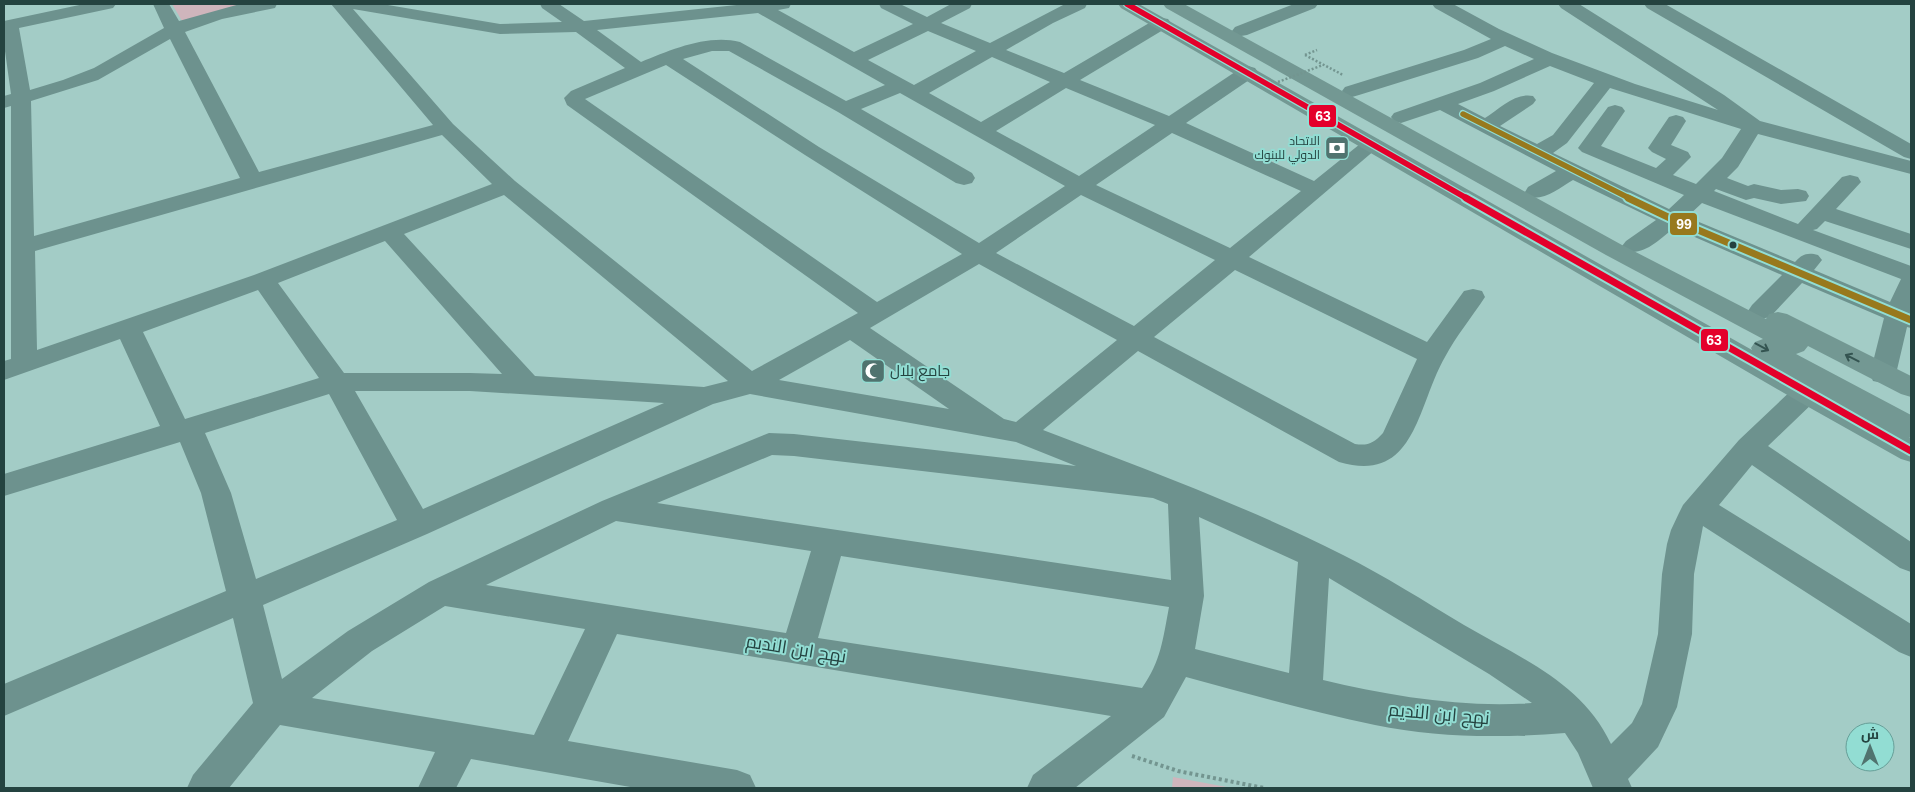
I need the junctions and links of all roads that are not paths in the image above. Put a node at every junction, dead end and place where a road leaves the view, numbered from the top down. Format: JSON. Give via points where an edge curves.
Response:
{"nodes":[{"id":1,"x":107,"y":4,"type":"edge"},
{"id":2,"x":161,"y":4,"type":"edge"},
{"id":3,"x":269,"y":4,"type":"edge"},
{"id":4,"x":338,"y":4,"type":"edge"},
{"id":5,"x":353,"y":4,"type":"edge"},
{"id":6,"x":548,"y":4,"type":"edge"},
{"id":7,"x":783,"y":4,"type":"edge"},
{"id":8,"x":888,"y":4,"type":"edge"},
{"id":9,"x":964,"y":4,"type":"edge"},
{"id":10,"x":1079,"y":4,"type":"edge"},
{"id":11,"x":1127,"y":4,"type":"edge"},
{"id":12,"x":1150,"y":4,"type":"edge"},
{"id":13,"x":1191,"y":4,"type":"edge"},
{"id":14,"x":1309,"y":4,"type":"edge"},
{"id":15,"x":1441,"y":4,"type":"edge"},
{"id":16,"x":1568,"y":4,"type":"edge"},
{"id":17,"x":1652,"y":4,"type":"edge"},
{"id":18,"x":757,"y":6,"type":"edge"},
{"id":19,"x":1167,"y":14,"type":"edge"},
{"id":20,"x":927,"y":24,"type":"junction"},
{"id":21,"x":7,"y":25,"type":"edge"},
{"id":22,"x":579,"y":27,"type":"junction"},
{"id":23,"x":176,"y":30,"type":"junction"},
{"id":24,"x":1241,"y":31,"type":"junction"},
{"id":25,"x":1504,"y":40,"type":"junction"},
{"id":26,"x":993,"y":51,"type":"junction"},
{"id":27,"x":668,"y":58,"type":"junction"},
{"id":28,"x":855,"y":59,"type":"junction"},
{"id":29,"x":1548,"y":60,"type":"junction"},
{"id":30,"x":639,"y":69,"type":"junction"},
{"id":31,"x":1248,"y":72,"type":"junction"},
{"id":32,"x":1605,"y":81,"type":"junction"},
{"id":33,"x":1067,"y":82,"type":"junction"},
{"id":34,"x":1347,"y":83,"type":"junction"},
{"id":35,"x":908,"y":89,"type":"junction"},
{"id":36,"x":12,"y":100,"type":"edge"},
{"id":37,"x":1526,"y":100,"type":"dead end"},
{"id":38,"x":1441,"y":102,"type":"junction"},
{"id":39,"x":845,"y":108,"type":"junction"},
{"id":40,"x":1615,"y":111,"type":"dead end"},
{"id":41,"x":1401,"y":117,"type":"junction"},
{"id":42,"x":1676,"y":121,"type":"dead end"},
{"id":43,"x":1172,"y":125,"type":"junction"},
{"id":44,"x":1486,"y":126,"type":"junction"},
{"id":45,"x":1753,"y":126,"type":"junction"},
{"id":46,"x":446,"y":128,"type":"junction"},
{"id":47,"x":981,"y":132,"type":"junction"},
{"id":48,"x":1372,"y":144,"type":"junction"},
{"id":49,"x":1399,"y":144,"type":"junction"},
{"id":50,"x":1537,"y":153,"type":"junction"},
{"id":51,"x":1911,"y":153,"type":"edge"},
{"id":52,"x":1911,"y":168,"type":"edge"},
{"id":53,"x":1572,"y":171,"type":"junction"},
{"id":54,"x":1659,"y":177,"type":"junction"},
{"id":55,"x":964,"y":178,"type":"dead end"},
{"id":56,"x":253,"y":180,"type":"junction"},
{"id":57,"x":1850,"y":182,"type":"dead end"},
{"id":58,"x":507,"y":186,"type":"junction"},
{"id":59,"x":1081,"y":186,"type":"junction"},
{"id":60,"x":1705,"y":187,"type":"junction"},
{"id":61,"x":1314,"y":189,"type":"junction"},
{"id":62,"x":1536,"y":192,"type":"junction"},
{"id":63,"x":1798,"y":196,"type":"dead end"},
{"id":64,"x":1489,"y":211,"type":"junction"},
{"id":65,"x":1820,"y":212,"type":"junction"},
{"id":66,"x":1672,"y":219,"type":"junction"},
{"id":67,"x":389,"y":232,"type":"junction"},
{"id":68,"x":1799,"y":234,"type":"junction"},
{"id":69,"x":1911,"y":242,"type":"edge"},
{"id":70,"x":1825,"y":244,"type":"junction"},
{"id":71,"x":1634,"y":246,"type":"junction"},
{"id":72,"x":23,"y":247,"type":"junction"},
{"id":73,"x":979,"y":254,"type":"junction"},
{"id":74,"x":1232,"y":260,"type":"junction"},
{"id":75,"x":1798,"y":273,"type":"junction"},
{"id":76,"x":1911,"y":274,"type":"edge"},
{"id":77,"x":263,"y":280,"type":"junction"},
{"id":78,"x":1911,"y":283,"type":"edge"},
{"id":79,"x":1474,"y":297,"type":"dead end"},
{"id":80,"x":1761,"y":311,"type":"junction"},
{"id":81,"x":875,"y":313,"type":"junction"},
{"id":82,"x":1904,"y":317,"type":"edge"},
{"id":83,"x":128,"y":328,"type":"junction"},
{"id":84,"x":851,"y":328,"type":"junction"},
{"id":85,"x":1135,"y":339,"type":"junction"},
{"id":86,"x":1432,"y":355,"type":"junction"},
{"id":87,"x":14,"y":368,"type":"edge"},
{"id":88,"x":1883,"y":374,"type":"junction"},
{"id":89,"x":336,"y":382,"type":"junction"},
{"id":90,"x":750,"y":384,"type":"junction"},
{"id":91,"x":528,"y":385,"type":"junction"},
{"id":92,"x":1911,"y":387,"type":"edge"},
{"id":93,"x":1806,"y":393,"type":"junction"},
{"id":94,"x":704,"y":397,"type":"junction"},
{"id":95,"x":1911,"y":407,"type":"edge"},
{"id":96,"x":1911,"y":427,"type":"edge"},
{"id":97,"x":183,"y":430,"type":"junction"},
{"id":98,"x":1008,"y":430,"type":"junction"},
{"id":99,"x":1749,"y":448,"type":"junction"},
{"id":100,"x":1911,"y":450,"type":"edge"},
{"id":101,"x":4,"y":485,"type":"edge"},
{"id":102,"x":1172,"y":492,"type":"junction"},
{"id":103,"x":1699,"y":508,"type":"junction"},
{"id":104,"x":613,"y":509,"type":"junction"},
{"id":105,"x":416,"y":525,"type":"junction"},
{"id":106,"x":829,"y":542,"type":"junction"},
{"id":107,"x":1314,"y":556,"type":"junction"},
{"id":108,"x":1911,"y":560,"type":"edge"},
{"id":109,"x":441,"y":592,"type":"junction"},
{"id":110,"x":1188,"y":596,"type":"junction"},
{"id":111,"x":246,"y":598,"type":"junction"},
{"id":112,"x":607,"y":619,"type":"junction"},
{"id":113,"x":1911,"y":642,"type":"edge"},
{"id":114,"x":798,"y":650,"type":"junction"},
{"id":115,"x":1176,"y":659,"type":"junction"},
{"id":116,"x":1305,"y":692,"type":"junction"},
{"id":117,"x":4,"y":700,"type":"edge"},
{"id":118,"x":1151,"y":706,"type":"junction"},
{"id":119,"x":272,"y":707,"type":"junction"},
{"id":120,"x":1574,"y":716,"type":"junction"},
{"id":121,"x":461,"y":740,"type":"junction"},
{"id":122,"x":544,"y":754,"type":"junction"},
{"id":123,"x":1609,"y":781,"type":"edge"},
{"id":124,"x":206,"y":788,"type":"edge"},
{"id":125,"x":436,"y":788,"type":"edge"},
{"id":126,"x":737,"y":788,"type":"edge"},
{"id":127,"x":1046,"y":788,"type":"edge"}],
"edges":[{"from":1,"to":21,"type":"street"},
{"from":2,"to":23,"type":"street"},
{"from":3,"to":23,"type":"street","via":[[222,14]]},
{"from":4,"to":46,"type":"street"},
{"from":5,"to":22,"type":"street","via":[[483,27]]},
{"from":6,"to":22,"type":"street"},
{"from":7,"to":18,"type":"street"},
{"from":8,"to":20,"type":"street"},
{"from":9,"to":20,"type":"street"},
{"from":10,"to":26,"type":"street"},
{"from":11,"to":19,"type":"main road"},
{"from":12,"to":49,"type":"main road"},
{"from":13,"to":24,"type":"main road"},
{"from":14,"to":24,"type":"street"},
{"from":15,"to":25,"type":"street"},
{"from":16,"to":45,"type":"street","via":[[1717,99]]},
{"from":17,"to":51,"type":"street"},
{"from":18,"to":22,"type":"street"},
{"from":18,"to":28,"type":"street"},
{"from":19,"to":31,"type":"main road"},
{"from":19,"to":33,"type":"street"},
{"from":19,"to":95,"type":"main road"},
{"from":20,"to":26,"type":"street"},
{"from":20,"to":28,"type":"street"},
{"from":21,"to":36,"type":"street"},
{"from":22,"to":30,"type":"street"},
{"from":23,"to":36,"type":"street","via":[[91,76]]},
{"from":23,"to":56,"type":"street"},
{"from":24,"to":34,"type":"main road"},
{"from":25,"to":29,"type":"street"},
{"from":25,"to":34,"type":"street","via":[[1471,54]]},
{"from":26,"to":33,"type":"street"},
{"from":26,"to":35,"type":"street"},
{"from":27,"to":30,"type":"street"},
{"from":27,"to":39,"type":"street","via":[[703,46],[728,44]]},
{"from":27,"to":73,"type":"street"},
{"from":28,"to":35,"type":"street"},
{"from":29,"to":32,"type":"street"},
{"from":29,"to":38,"type":"street","via":[[1515,76]]},
{"from":30,"to":81,"type":"street","via":[[578,95],[574,101]]},
{"from":31,"to":43,"type":"street"},
{"from":31,"to":48,"type":"main road"},
{"from":32,"to":45,"type":"street"},
{"from":32,"to":50,"type":"street","via":[[1560,139]]},
{"from":33,"to":43,"type":"street"},
{"from":33,"to":47,"type":"street"},
{"from":34,"to":41,"type":"main road"},
{"from":35,"to":39,"type":"street"},
{"from":35,"to":47,"type":"street"},
{"from":36,"to":72,"type":"street"},
{"from":37,"to":44,"type":"street"},
{"from":38,"to":41,"type":"street"},
{"from":38,"to":44,"type":"street"},
{"from":39,"to":55,"type":"street"},
{"from":40,"to":54,"type":"street","via":[[1589,148]]},
{"from":41,"to":62,"type":"main road"},
{"from":42,"to":54,"type":"street","via":[[1659,148],[1680,157]]},
{"from":43,"to":59,"type":"street"},
{"from":43,"to":61,"type":"street"},
{"from":44,"to":50,"type":"street"},
{"from":45,"to":52,"type":"street"},
{"from":45,"to":60,"type":"street","via":[[1730,162]]},
{"from":46,"to":56,"type":"street"},
{"from":46,"to":58,"type":"street"},
{"from":47,"to":59,"type":"street"},
{"from":48,"to":61,"type":"street"},
{"from":48,"to":64,"type":"main road"},
{"from":49,"to":64,"type":"main road"},
{"from":49,"to":96,"type":"main road","one_way":true,"via":[[1600,260]]},
{"from":50,"to":53,"type":"street"},
{"from":53,"to":62,"type":"street"},
{"from":53,"to":66,"type":"street"},
{"from":54,"to":60,"type":"street"},
{"from":56,"to":72,"type":"street"},
{"from":57,"to":65,"type":"street"},
{"from":58,"to":67,"type":"street"},
{"from":58,"to":90,"type":"street"},
{"from":59,"to":73,"type":"street"},
{"from":59,"to":74,"type":"street"},
{"from":60,"to":63,"type":"street","via":[[1746,193],[1755,191],[1781,198]]},
{"from":60,"to":66,"type":"street"},
{"from":60,"to":68,"type":"street"},
{"from":61,"to":74,"type":"street"},
{"from":62,"to":71,"type":"main road"},
{"from":64,"to":93,"type":"main road"},
{"from":65,"to":68,"type":"street"},
{"from":65,"to":69,"type":"street"},
{"from":66,"to":71,"type":"street"},
{"from":66,"to":75,"type":"street"},
{"from":67,"to":77,"type":"street"},
{"from":67,"to":91,"type":"street"},
{"from":68,"to":70,"type":"street"},
{"from":70,"to":75,"type":"street"},
{"from":70,"to":76,"type":"street"},
{"from":71,"to":80,"type":"main road"},
{"from":72,"to":87,"type":"street"},
{"from":73,"to":81,"type":"street"},
{"from":73,"to":85,"type":"street"},
{"from":74,"to":85,"type":"street"},
{"from":74,"to":86,"type":"street"},
{"from":75,"to":80,"type":"street"},
{"from":75,"to":82,"type":"street"},
{"from":77,"to":83,"type":"street"},
{"from":77,"to":89,"type":"street"},
{"from":78,"to":82,"type":"street"},
{"from":79,"to":86,"type":"street"},
{"from":88,"to":80,"type":"main road","one_way":true},
{"from":81,"to":84,"type":"street"},
{"from":82,"to":88,"type":"street"},
{"from":83,"to":87,"type":"street"},
{"from":83,"to":97,"type":"street"},
{"from":84,"to":90,"type":"street"},
{"from":84,"to":98,"type":"street"},
{"from":85,"to":86,"type":"street","via":[[1349,454],[1363,456],[1376,456],[1395,439]]},
{"from":85,"to":98,"type":"street"},
{"from":88,"to":92,"type":"main road"},
{"from":89,"to":91,"type":"street"},
{"from":89,"to":97,"type":"street"},
{"from":89,"to":105,"type":"street"},
{"from":90,"to":94,"type":"street"},
{"from":90,"to":98,"type":"street"},
{"from":91,"to":94,"type":"street"},
{"from":93,"to":99,"type":"street"},
{"from":93,"to":100,"type":"main road"},
{"from":94,"to":105,"type":"street"},
{"from":97,"to":101,"type":"street"},
{"from":97,"to":111,"type":"street","via":[[216,493]]},
{"from":98,"to":102,"type":"street"},
{"from":99,"to":103,"type":"street"},
{"from":99,"to":108,"type":"street"},
{"from":102,"to":104,"type":"street","via":[[777,444],[761,446]]},
{"from":102,"to":107,"type":"street"},
{"from":102,"to":110,"type":"street"},
{"from":103,"to":113,"type":"street"},
{"from":103,"to":123,"type":"street","via":[[1686,530],[1683,544],[1675,634],[1659,707],[1645,735]]},
{"from":104,"to":106,"type":"street"},
{"from":104,"to":109,"type":"street"},
{"from":105,"to":111,"type":"street"},
{"from":106,"to":110,"type":"street"},
{"from":106,"to":114,"type":"street"},
{"from":107,"to":116,"type":"street"},
{"from":107,"to":120,"type":"street","via":[[1361,580],[1524,677]]},
{"from":109,"to":112,"type":"street","name":"نهج ابن النديم"},
{"from":109,"to":119,"type":"street","via":[[360,641]]},
{"from":110,"to":115,"type":"street"},
{"from":111,"to":117,"type":"street"},
{"from":111,"to":119,"type":"street"},
{"from":112,"to":114,"type":"street","name":"نهج ابن النديم"},
{"from":112,"to":122,"type":"street"},
{"from":114,"to":118,"type":"street","name":"نهج ابن النديم"},
{"from":115,"to":116,"type":"street","name":"نهج ابن النديم"},
{"from":115,"to":118,"type":"street"},
{"from":116,"to":120,"type":"street","name":"نهج ابن النديم","via":[[1376,709],[1447,718],[1524,720]]},
{"from":118,"to":127,"type":"street"},
{"from":119,"to":121,"type":"street"},
{"from":119,"to":124,"type":"street"},
{"from":120,"to":123,"type":"street"},
{"from":121,"to":122,"type":"street"},
{"from":121,"to":125,"type":"street"},
{"from":122,"to":126,"type":"street"}]}
